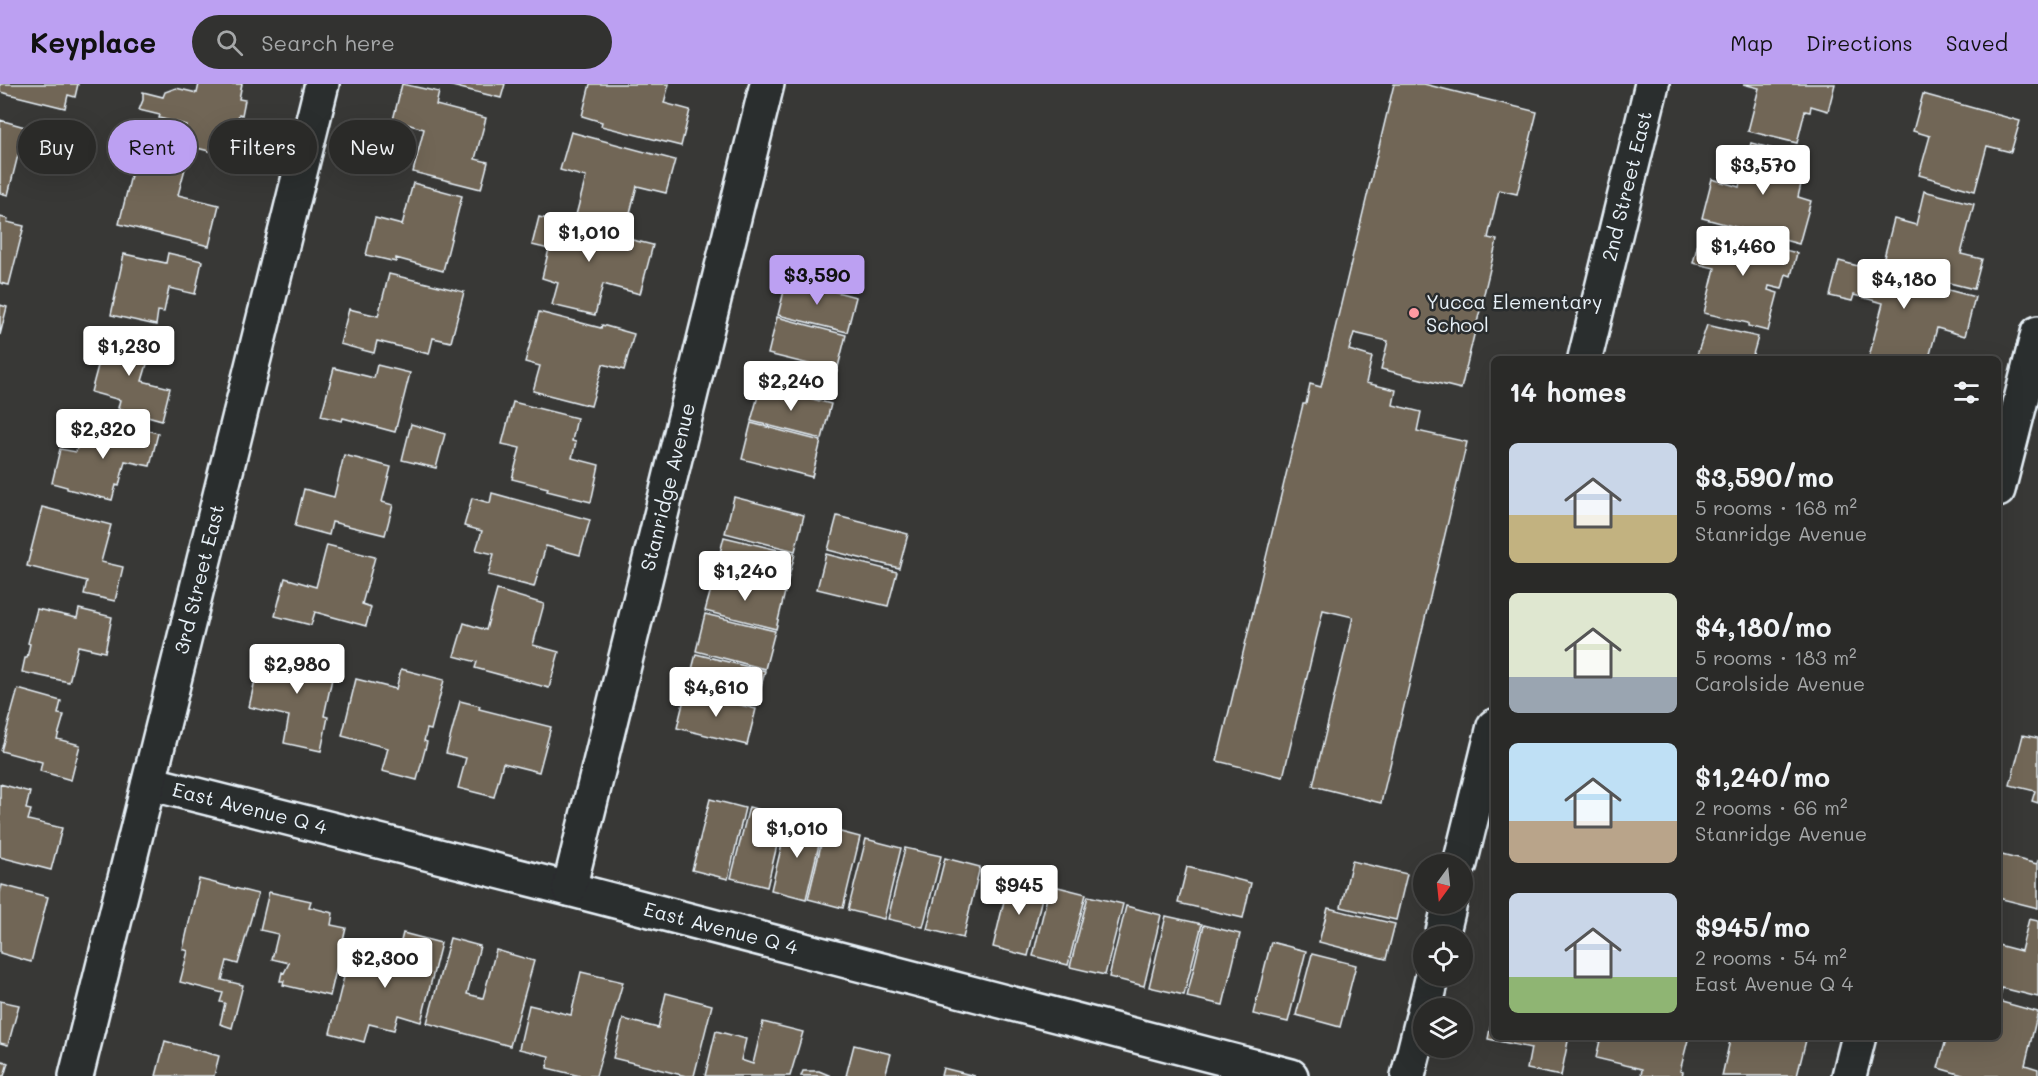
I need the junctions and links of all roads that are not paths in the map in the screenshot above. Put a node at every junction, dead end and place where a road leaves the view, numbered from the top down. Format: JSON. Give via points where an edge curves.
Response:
{"nodes":[{"id":1,"x":322,"y":84,"type":"edge"},
{"id":2,"x":767,"y":84,"type":"edge"},
{"id":3,"x":1652,"y":84,"type":"edge"},
{"id":4,"x":2038,"y":333,"type":"edge"},
{"id":5,"x":1585,"y":356,"type":"edge"},
{"id":6,"x":2001,"y":478,"type":"edge"},
{"id":7,"x":1491,"y":738,"type":"edge"},
{"id":8,"x":149,"y":783,"type":"junction"},
{"id":9,"x":1462,"y":854,"type":"edge"},
{"id":10,"x":569,"y":889,"type":"junction"},
{"id":11,"x":1858,"y":1040,"type":"edge"},
{"id":12,"x":1413,"y":1055,"type":"edge"},
{"id":13,"x":76,"y":1076,"type":"edge"},
{"id":14,"x":1291,"y":1076,"type":"edge"},
{"id":15,"x":1408,"y":1076,"type":"edge"},
{"id":16,"x":1849,"y":1076,"type":"edge"}],
"edges":[{"from":1,"to":8,"type":"street","name":"3rd Street East"},
{"from":2,"to":10,"type":"street","name":"Stanridge Avenue"},
{"from":3,"to":5,"type":"street","name":"2nd Street East"},
{"from":4,"to":6,"type":"street"},
{"from":7,"to":9,"type":"street"},
{"from":8,"to":10,"type":"street","name":"East Avenue Q 4"},
{"from":8,"to":13,"type":"street","name":"3rd Street East"},
{"from":10,"to":14,"type":"street","name":"East Avenue Q 4"},
{"from":11,"to":16,"type":"street"},
{"from":12,"to":15,"type":"street"}]}
